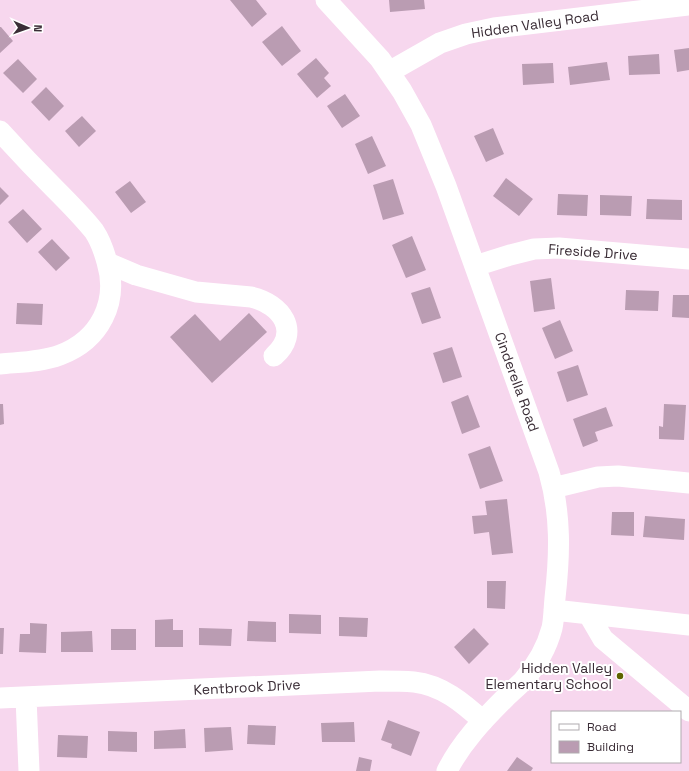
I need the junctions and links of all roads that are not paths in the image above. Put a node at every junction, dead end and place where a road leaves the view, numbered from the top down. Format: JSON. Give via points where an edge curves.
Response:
{"nodes":[{"id":1,"x":326,"y":0,"type":"edge"},
{"id":2,"x":689,"y":5,"type":"edge"},
{"id":3,"x":389,"y":72,"type":"junction"},
{"id":4,"x":0,"y":131,"type":"edge"},
{"id":5,"x":689,"y":259,"type":"edge"},
{"id":6,"x":108,"y":263,"type":"junction"},
{"id":7,"x":475,"y":266,"type":"junction"},
{"id":8,"x":274,"y":356,"type":"dead end"},
{"id":9,"x":0,"y":364,"type":"edge"},
{"id":10,"x":689,"y":483,"type":"edge"},
{"id":11,"x":553,"y":488,"type":"junction"},
{"id":12,"x":554,"y":610,"type":"junction"},
{"id":13,"x":589,"y":615,"type":"junction"},
{"id":14,"x":689,"y":625,"type":"edge"},
{"id":15,"x":26,"y":697,"type":"junction"},
{"id":16,"x":0,"y":698,"type":"edge"},
{"id":17,"x":689,"y":712,"type":"edge"},
{"id":18,"x":483,"y":721,"type":"junction"},
{"id":19,"x":29,"y":771,"type":"edge"},
{"id":20,"x":447,"y":771,"type":"edge"}],
"edges":[{"from":1,"to":3,"type":"street","name":"Cinderella Road"},
{"from":2,"to":3,"type":"street","name":"Hidden Valley Road","via":[[494,28],[466,34],[440,43]]},
{"from":3,"to":7,"type":"street","name":"Cinderella Road","via":[[421,125]]},
{"from":4,"to":6,"type":"street","via":[[94,232]]},
{"from":5,"to":7,"type":"street","name":"Fireside Drive","via":[[559,248],[528,251]]},
{"from":6,"to":8,"type":"street","via":[[130,273],[196,292],[251,297],[269,303],[282,316],[287,332],[286,342]]},
{"from":6,"to":9,"type":"street","via":[[111,290],[107,309],[99,326],[86,340],[69,351],[47,359]]},
{"from":7,"to":11,"type":"street","name":"Cinderella Road"},
{"from":10,"to":11,"type":"street","via":[[618,476],[598,477]]},
{"from":11,"to":12,"type":"street","name":"Cinderella Road","via":[[559,548]]},
{"from":12,"to":13,"type":"street"},
{"from":12,"to":18,"type":"street","name":"Cinderella Road","via":[[552,628],[538,661],[523,681]]},
{"from":13,"to":14,"type":"street"},
{"from":13,"to":17,"type":"street","via":[[603,639]]},
{"from":15,"to":16,"type":"street","name":"Kentbrook Drive"},
{"from":15,"to":18,"type":"street","name":"Kentbrook Drive","via":[[380,681],[413,682],[439,688],[456,698]]},
{"from":15,"to":19,"type":"street"},
{"from":18,"to":20,"type":"street","name":"Cinderella Road","via":[[456,753]]}]}
